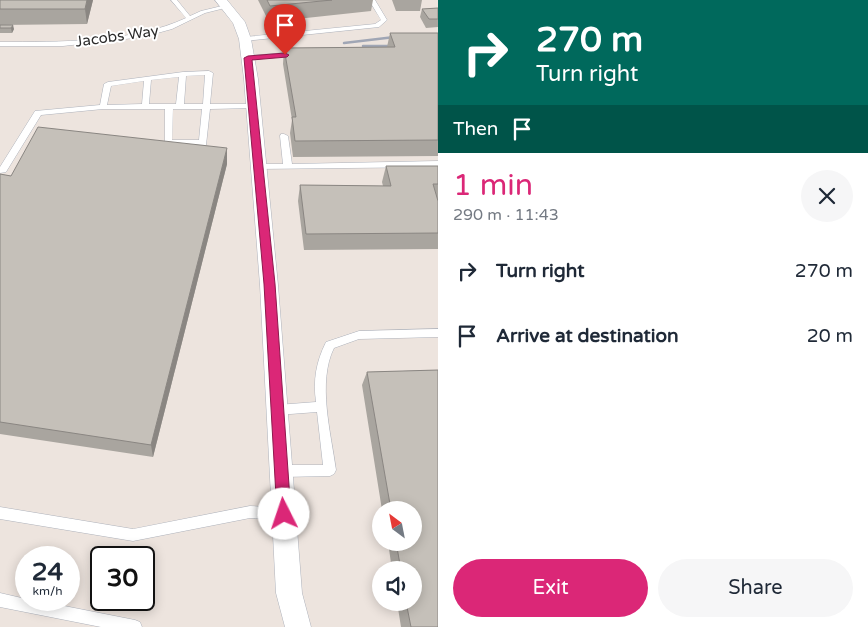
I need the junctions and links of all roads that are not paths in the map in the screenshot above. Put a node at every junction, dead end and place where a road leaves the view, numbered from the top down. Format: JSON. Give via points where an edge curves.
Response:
{"nodes":[{"id":1,"x":174,"y":0,"type":"edge"},
{"id":2,"x":372,"y":0,"type":"edge"},
{"id":3,"x":224,"y":3,"type":"edge"},
{"id":4,"x":189,"y":18,"type":"junction"},
{"id":5,"x":245,"y":39,"type":"junction"},
{"id":6,"x":0,"y":44,"type":"edge"},
{"id":7,"x":303,"y":54,"type":"edge"},
{"id":8,"x":248,"y":58,"type":"junction"},
{"id":9,"x":183,"y":74,"type":"junction"},
{"id":10,"x":148,"y":78,"type":"junction"},
{"id":11,"x":207,"y":106,"type":"junction"},
{"id":12,"x":254,"y":106,"type":"junction"},
{"id":13,"x":103,"y":107,"type":"junction"},
{"id":14,"x":145,"y":107,"type":"junction"},
{"id":15,"x":169,"y":107,"type":"junction"},
{"id":16,"x":180,"y":107,"type":"junction"},
{"id":17,"x":284,"y":136,"type":"dead end"},
{"id":18,"x":438,"y":164,"type":"edge"},
{"id":19,"x":259,"y":167,"type":"junction"},
{"id":20,"x":288,"y":167,"type":"junction"},
{"id":21,"x":0,"y":170,"type":"edge"},
{"id":22,"x":438,"y":333,"type":"edge"},
{"id":23,"x":322,"y":406,"type":"junction"},
{"id":24,"x":277,"y":410,"type":"junction"},
{"id":25,"x":281,"y":471,"type":"junction"},
{"id":26,"x":0,"y":513,"type":"edge"},
{"id":27,"x":284,"y":514,"type":"junction"},
{"id":28,"x":0,"y":600,"type":"edge"},
{"id":29,"x":135,"y":627,"type":"edge"},
{"id":30,"x":298,"y":627,"type":"edge"}],
"edges":[{"from":1,"to":4,"type":"lane"},
{"from":2,"to":5,"type":"lane","via":[[384,20],[377,26]]},
{"from":3,"to":4,"type":"lane","name":"Jacobs Way"},
{"from":3,"to":5,"type":"street","via":[[239,22]]},
{"from":4,"to":6,"type":"lane","name":"Jacobs Way","via":[[151,33],[64,44]]},
{"from":5,"to":8,"type":"street"},
{"from":7,"to":8,"type":"lane"},
{"from":8,"to":12,"type":"street"},
{"from":9,"to":10,"type":"lane"},
{"from":9,"to":11,"type":"lane","via":[[209,73]]},
{"from":9,"to":16,"type":"lane"},
{"from":10,"to":13,"type":"lane","via":[[108,84]]},
{"from":10,"to":14,"type":"lane"},
{"from":11,"to":12,"type":"lane"},
{"from":11,"to":15,"type":"lane","via":[[203,143],[168,142]]},
{"from":11,"to":16,"type":"lane"},
{"from":12,"to":19,"type":"street"},
{"from":13,"to":14,"type":"lane"},
{"from":13,"to":21,"type":"lane","via":[[38,113]]},
{"from":14,"to":15,"type":"lane"},
{"from":15,"to":16,"type":"lane"},
{"from":17,"to":20,"type":"lane"},
{"from":18,"to":20,"type":"lane"},
{"from":19,"to":20,"type":"lane"},
{"from":19,"to":24,"type":"street"},
{"from":22,"to":23,"type":"lane","via":[[359,335],[330,345],[323,360],[319,385]]},
{"from":23,"to":24,"type":"lane"},
{"from":23,"to":25,"type":"lane","via":[[330,470]]},
{"from":24,"to":25,"type":"street"},
{"from":25,"to":27,"type":"street"},
{"from":26,"to":27,"type":"lane","via":[[132,535],[250,512]]},
{"from":27,"to":30,"type":"street","via":[[289,593]]},
{"from":28,"to":29,"type":"lane"}]}
